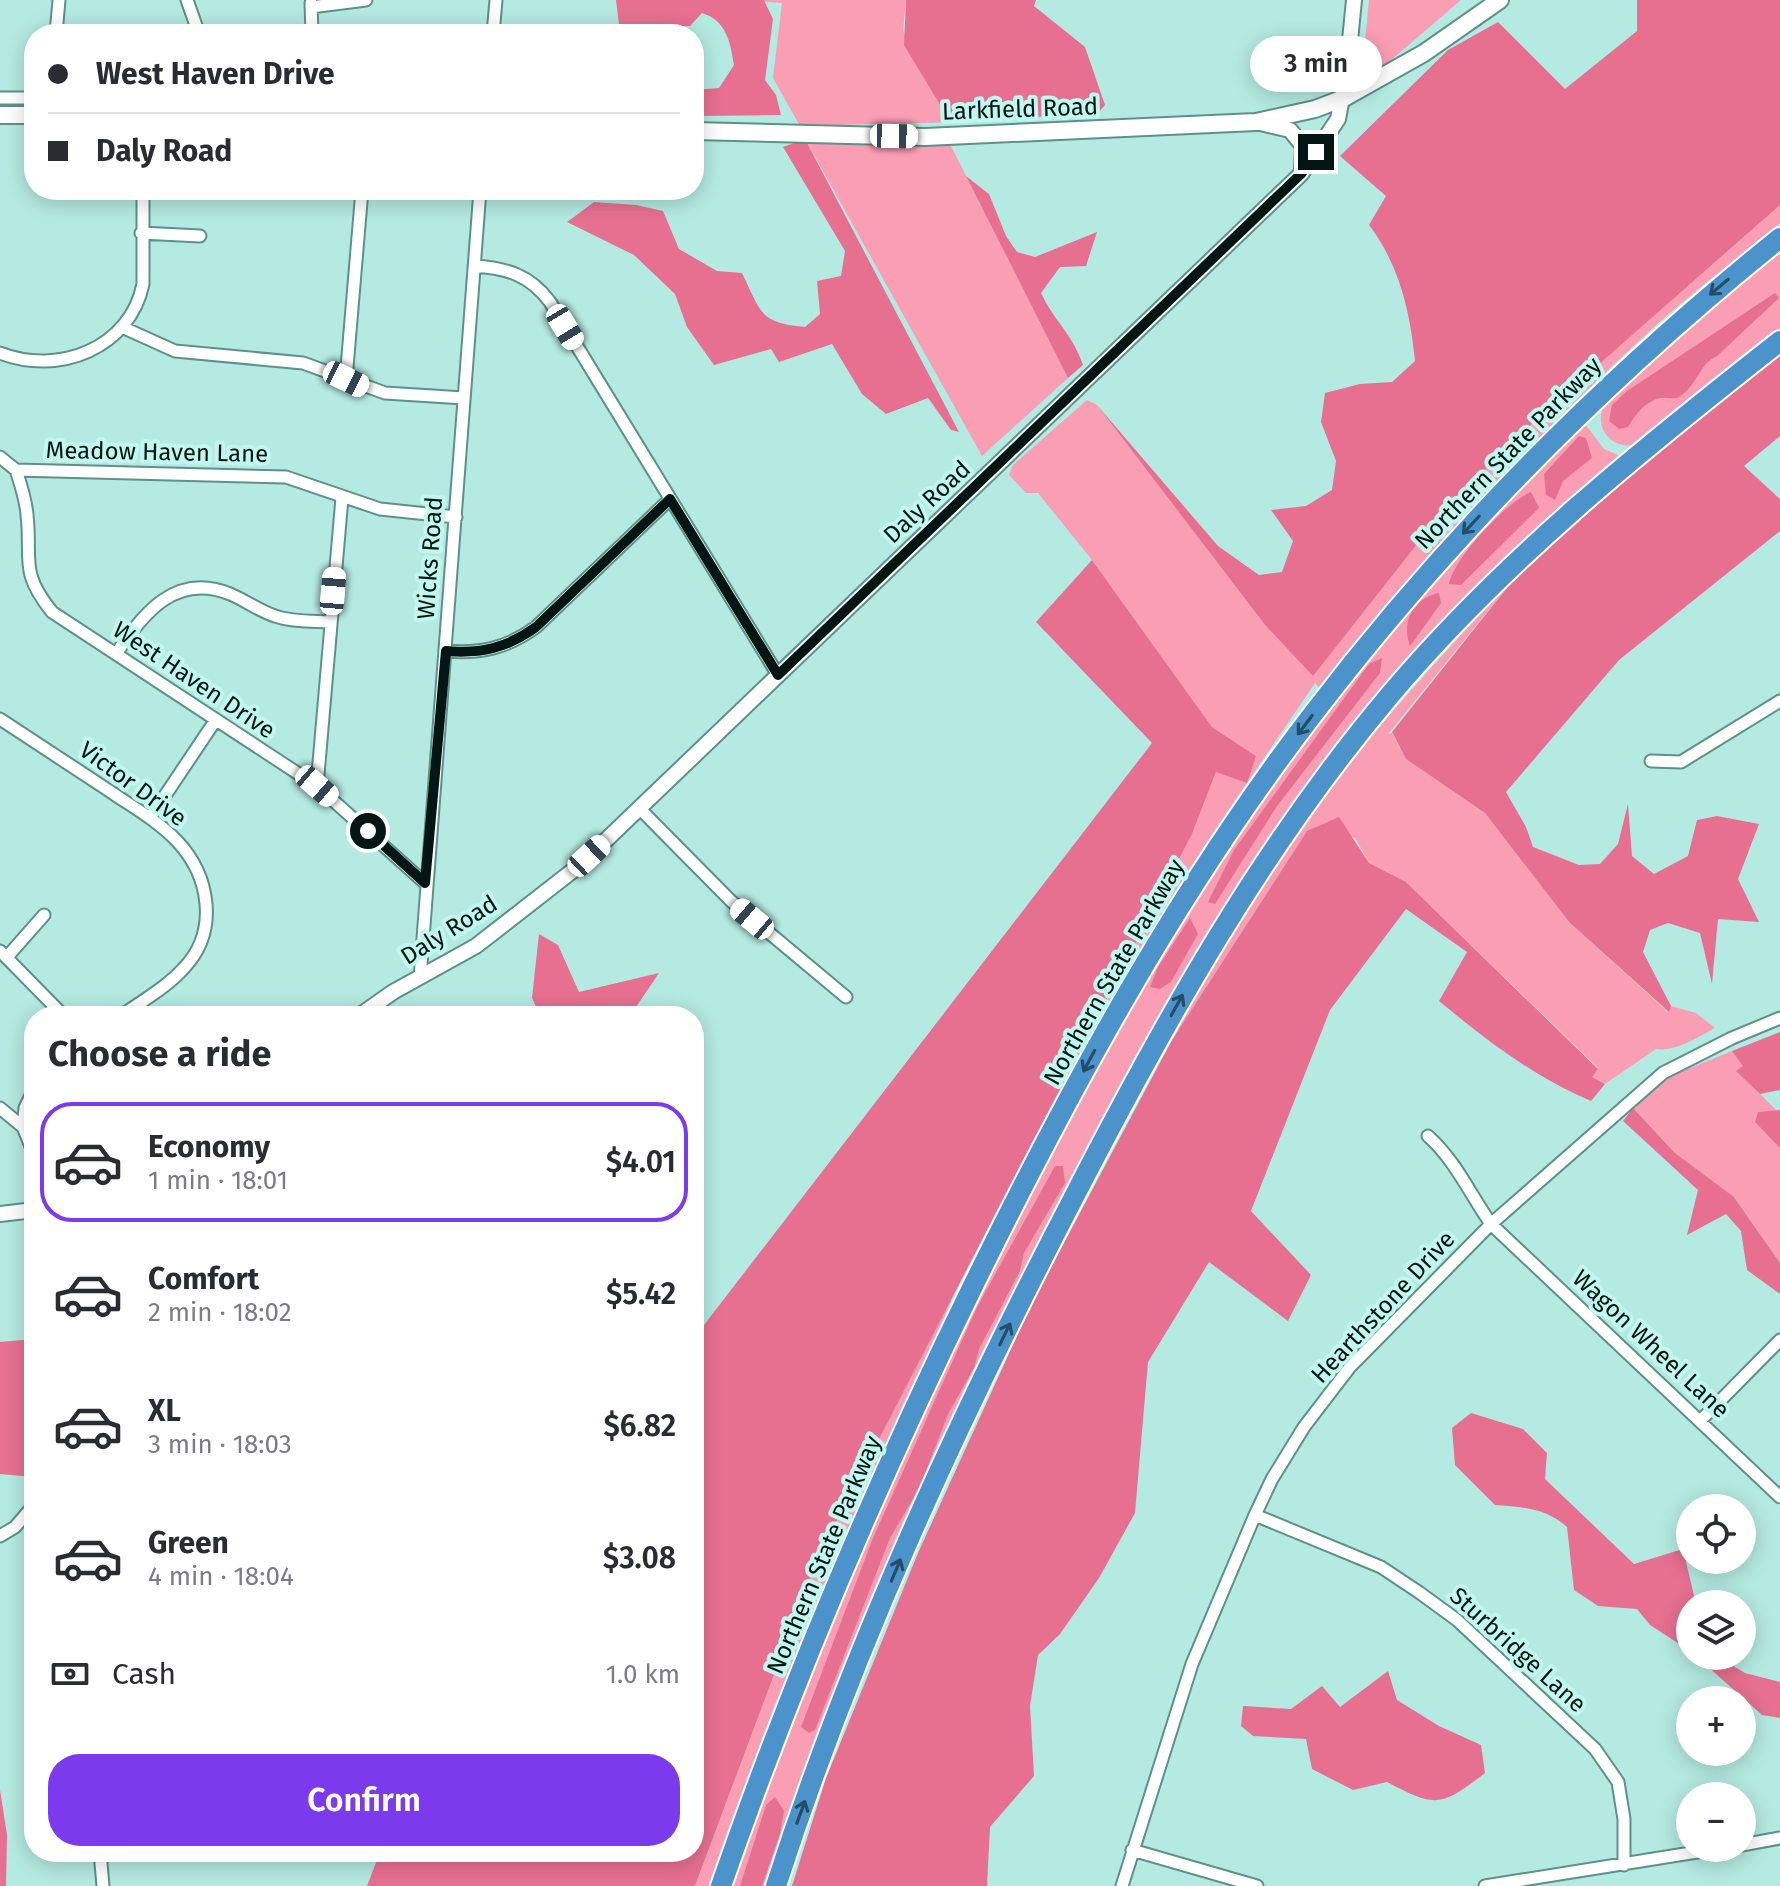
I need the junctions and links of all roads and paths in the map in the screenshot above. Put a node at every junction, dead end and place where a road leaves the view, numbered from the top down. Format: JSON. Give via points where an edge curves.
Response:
{"nodes":[{"id":1,"x":59,"y":0,"type":"edge"},
{"id":2,"x":187,"y":0,"type":"edge"},
{"id":3,"x":366,"y":0,"type":"edge"},
{"id":4,"x":496,"y":0,"type":"edge"},
{"id":5,"x":1354,"y":0,"type":"edge"},
{"id":6,"x":1500,"y":0,"type":"edge"},
{"id":7,"x":311,"y":4,"type":"edge"},
{"id":8,"x":57,"y":24,"type":"edge"},
{"id":9,"x":195,"y":24,"type":"edge"},
{"id":10,"x":312,"y":24,"type":"edge"},
{"id":11,"x":494,"y":24,"type":"edge"},
{"id":12,"x":0,"y":98,"type":"edge"},
{"id":13,"x":24,"y":98,"type":"edge"},
{"id":14,"x":1344,"y":98,"type":"junction"},
{"id":15,"x":0,"y":115,"type":"edge"},
{"id":16,"x":24,"y":115,"type":"edge"},
{"id":17,"x":1256,"y":122,"type":"junction"},
{"id":18,"x":704,"y":131,"type":"edge"},
{"id":19,"x":1301,"y":174,"type":"junction"},
{"id":20,"x":143,"y":200,"type":"edge"},
{"id":21,"x":361,"y":200,"type":"edge"},
{"id":22,"x":479,"y":200,"type":"edge"},
{"id":23,"x":141,"y":233,"type":"junction"},
{"id":24,"x":200,"y":236,"type":"dead end"},
{"id":25,"x":1780,"y":238,"type":"edge"},
{"id":26,"x":474,"y":266,"type":"junction"},
{"id":27,"x":124,"y":328,"type":"junction"},
{"id":28,"x":1780,"y":341,"type":"edge"},
{"id":29,"x":0,"y":353,"type":"edge"},
{"id":30,"x":346,"y":379,"type":"junction"},
{"id":31,"x":464,"y":398,"type":"junction"},
{"id":32,"x":0,"y":457,"type":"edge"},
{"id":33,"x":16,"y":470,"type":"junction"},
{"id":34,"x":342,"y":498,"type":"junction"},
{"id":35,"x":670,"y":499,"type":"junction"},
{"id":36,"x":456,"y":517,"type":"junction"},
{"id":37,"x":330,"y":622,"type":"junction"},
{"id":38,"x":446,"y":651,"type":"junction"},
{"id":39,"x":116,"y":654,"type":"junction"},
{"id":40,"x":778,"y":675,"type":"junction"},
{"id":41,"x":1780,"y":701,"type":"edge"},
{"id":42,"x":0,"y":719,"type":"edge"},
{"id":43,"x":215,"y":721,"type":"junction"},
{"id":44,"x":1651,"y":761,"type":"dead end"},
{"id":45,"x":317,"y":786,"type":"junction"},
{"id":46,"x":640,"y":809,"type":"junction"},
{"id":47,"x":150,"y":818,"type":"junction"},
{"id":48,"x":425,"y":883,"type":"junction"},
{"id":49,"x":44,"y":915,"type":"dead end"},
{"id":50,"x":4,"y":954,"type":"edge"},
{"id":51,"x":420,"y":978,"type":"junction"},
{"id":52,"x":846,"y":997,"type":"dead end"},
{"id":53,"x":54,"y":1006,"type":"edge"},
{"id":54,"x":134,"y":1006,"type":"edge"},
{"id":55,"x":375,"y":1006,"type":"edge"},
{"id":56,"x":1780,"y":1018,"type":"edge"},
{"id":57,"x":0,"y":1108,"type":"edge"},
{"id":58,"x":24,"y":1118,"type":"edge"},
{"id":59,"x":23,"y":1127,"type":"joint"},
{"id":60,"x":1428,"y":1136,"type":"dead end"},
{"id":61,"x":24,"y":1211,"type":"edge"},
{"id":62,"x":0,"y":1214,"type":"edge"},
{"id":63,"x":1491,"y":1224,"type":"junction"},
{"id":64,"x":1780,"y":1340,"type":"edge"},
{"id":65,"x":1701,"y":1420,"type":"junction"},
{"id":66,"x":1780,"y":1497,"type":"edge"},
{"id":67,"x":1255,"y":1515,"type":"junction"},
{"id":68,"x":24,"y":1517,"type":"edge"},
{"id":69,"x":0,"y":1536,"type":"edge"},
{"id":70,"x":1780,"y":1838,"type":"edge"},
{"id":71,"x":1756,"y":1842,"type":"edge"},
{"id":72,"x":1132,"y":1850,"type":"junction"},
{"id":73,"x":1676,"y":1856,"type":"edge"},
{"id":74,"x":101,"y":1862,"type":"edge"},
{"id":75,"x":1624,"y":1865,"type":"junction"},
{"id":76,"x":103,"y":1886,"type":"edge"},
{"id":77,"x":721,"y":1886,"type":"edge"},
{"id":78,"x":776,"y":1886,"type":"edge"},
{"id":79,"x":1122,"y":1886,"type":"edge"},
{"id":80,"x":1257,"y":1886,"type":"edge"},
{"id":81,"x":1485,"y":1886,"type":"edge"}],
"edges":[{"from":1,"to":8,"type":"street"},
{"from":2,"to":9,"type":"street"},
{"from":3,"to":7,"type":"street"},
{"from":4,"to":11,"type":"street"},
{"from":5,"to":14,"type":"street","name":"Daly Road"},
{"from":6,"to":14,"type":"main road","via":[[1424,53]]},
{"from":7,"to":10,"type":"street"},
{"from":12,"to":13,"type":"street"},
{"from":14,"to":17,"type":"main road","name":"Larkfield Road"},
{"from":14,"to":19,"type":"street","name":"Daly Road","via":[[1338,119]]},
{"from":15,"to":16,"type":"main road"},
{"from":17,"to":18,"type":"main road","name":"Larkfield Road","via":[[925,137]]},
{"from":17,"to":19,"type":"street","via":[[1290,130],[1303,146]]},
{"from":19,"to":40,"type":"street","name":"Daly Road"},
{"from":20,"to":23,"type":"street"},
{"from":21,"to":30,"type":"street"},
{"from":22,"to":26,"type":"street","name":"Wicks Road"},
{"from":23,"to":24,"type":"street"},
{"from":23,"to":27,"type":"street","via":[[143,284]]},
{"from":25,"to":77,"type":"highway","name":"Northern State Parkway","one_way":true,"via":[[1613,381],[1453,544],[1311,717],[1186,896],[1068,1100],[925,1386],[821,1624]]},
{"from":26,"to":31,"type":"street","name":"Wicks Road"},
{"from":26,"to":35,"type":"street","via":[[514,272],[538,286]]},
{"from":27,"to":29,"type":"street","via":[[75,357],[53,361]]},
{"from":27,"to":30,"type":"street","via":[[175,351],[303,363]]},
{"from":78,"to":28,"type":"highway","one_way":true,"via":[[866,1642],[992,1359],[1147,1059],[1257,873],[1367,723],[1467,610],[1590,493]]},
{"from":30,"to":31,"type":"street","via":[[385,393]]},
{"from":31,"to":36,"type":"street","name":"Wicks Road"},
{"from":32,"to":33,"type":"street","name":"Meadow Haven Lane"},
{"from":33,"to":34,"type":"street","name":"Meadow Haven Lane","via":[[253,474],[286,477]]},
{"from":33,"to":39,"type":"street","name":"West Haven Drive","via":[[27,515],[28,571],[37,593],[52,612]]},
{"from":34,"to":36,"type":"street","name":"Meadow Haven Lane","via":[[380,509]]},
{"from":34,"to":37,"type":"street"},
{"from":35,"to":38,"type":"street","via":[[515,642],[469,653]]},
{"from":35,"to":40,"type":"street"},
{"from":36,"to":38,"type":"street","name":"Wicks Road"},
{"from":37,"to":39,"type":"street","via":[[274,616],[228,593],[186,588],[154,605]]},
{"from":37,"to":45,"type":"street"},
{"from":38,"to":48,"type":"street","name":"Wicks Road"},
{"from":39,"to":43,"type":"street","name":"West Haven Drive"},
{"from":40,"to":46,"type":"street","name":"Daly Road"},
{"from":41,"to":44,"type":"street","via":[[1681,762]]},
{"from":42,"to":47,"type":"street","name":"Victor Drive"},
{"from":43,"to":45,"type":"street","name":"West Haven Drive"},
{"from":43,"to":47,"type":"street"},
{"from":45,"to":48,"type":"street","name":"West Haven Drive"},
{"from":46,"to":51,"type":"street","name":"Daly Road","via":[[528,908]]},
{"from":46,"to":52,"type":"street","via":[[731,901]]},
{"from":47,"to":54,"type":"street","name":"Victor Drive","via":[[196,865],[208,921],[187,966]]},
{"from":48,"to":51,"type":"street","name":"Wicks Road"},
{"from":49,"to":50,"type":"street"},
{"from":50,"to":53,"type":"street"},
{"from":51,"to":55,"type":"street","name":"Daly Road"},
{"from":56,"to":63,"type":"street","name":"Hearthstone Drive","via":[[1663,1073]]},
{"from":57,"to":59,"type":"street"},
{"from":58,"to":59,"type":"street"},
{"from":60,"to":63,"type":"street","name":"Wagon Wheel Lane","via":[[1448,1155]]},
{"from":61,"to":62,"type":"street"},
{"from":63,"to":65,"type":"street","name":"Wagon Wheel Lane"},
{"from":63,"to":67,"type":"street","name":"Hearthstone Drive","via":[[1350,1367],[1304,1427]]},
{"from":64,"to":65,"type":"street"},
{"from":65,"to":66,"type":"street","name":"Wagon Wheel Lane"},
{"from":67,"to":72,"type":"street","name":"Hearthstone Drive","via":[[1192,1664]]},
{"from":67,"to":75,"type":"street","name":"Sturbridge Lane","via":[[1381,1567],[1420,1593],[1457,1620],[1595,1749],[1618,1782]]},
{"from":68,"to":69,"type":"street"},
{"from":70,"to":71,"type":"street"},
{"from":72,"to":79,"type":"street","name":"Hearthstone Drive"},
{"from":72,"to":80,"type":"street"},
{"from":73,"to":75,"type":"street"},
{"from":74,"to":76,"type":"street"},
{"from":75,"to":81,"type":"street"}]}
